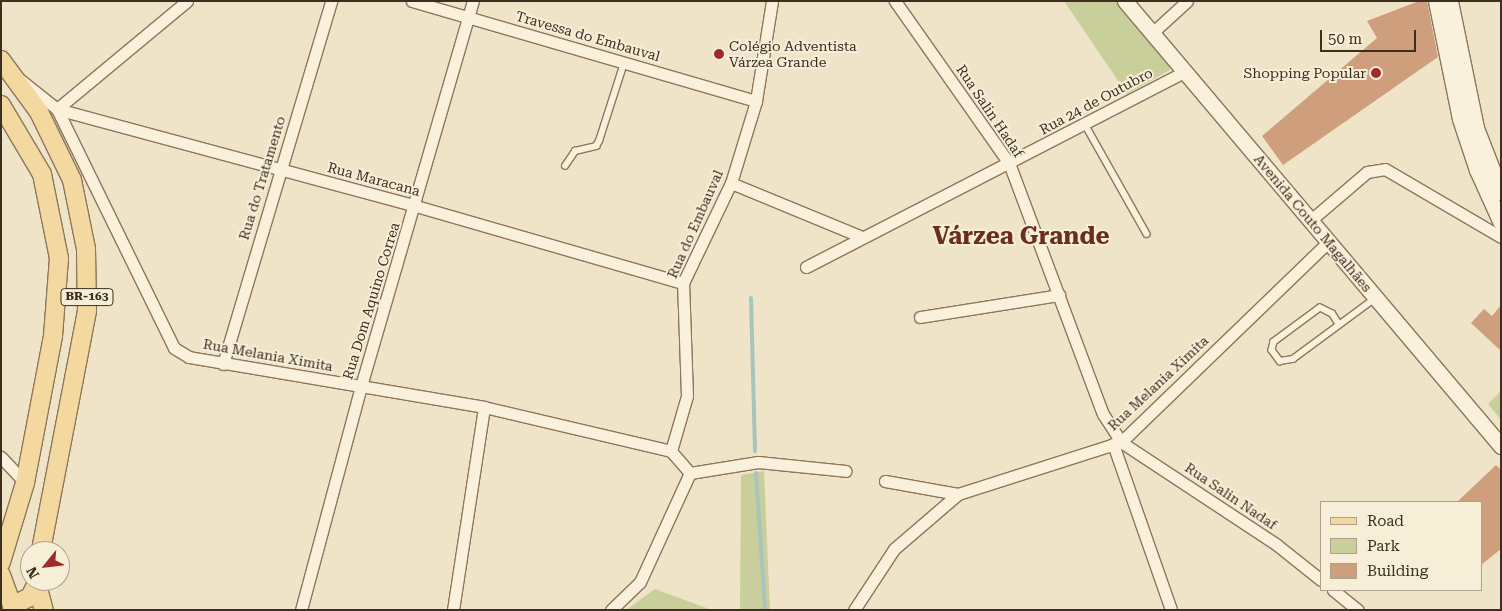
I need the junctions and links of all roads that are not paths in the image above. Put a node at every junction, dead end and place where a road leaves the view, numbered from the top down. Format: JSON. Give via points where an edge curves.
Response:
{"nodes":[{"id":1,"x":187,"y":1,"type":"edge"},
{"id":2,"x":331,"y":1,"type":"edge"},
{"id":3,"x":412,"y":1,"type":"edge"},
{"id":4,"x":473,"y":1,"type":"edge"},
{"id":5,"x":772,"y":1,"type":"edge"},
{"id":6,"x":895,"y":1,"type":"edge"},
{"id":7,"x":1125,"y":1,"type":"edge"},
{"id":8,"x":1187,"y":1,"type":"edge"},
{"id":9,"x":1436,"y":1,"type":"edge"},
{"id":10,"x":1450,"y":1,"type":"edge"},
{"id":11,"x":468,"y":18,"type":"junction"},
{"id":12,"x":1152,"y":33,"type":"junction"},
{"id":13,"x":1,"y":60,"type":"edge"},
{"id":14,"x":625,"y":61,"type":"junction"},
{"id":15,"x":1183,"y":72,"type":"junction"},
{"id":16,"x":14,"y":76,"type":"junction"},
{"id":17,"x":756,"y":101,"type":"junction"},
{"id":18,"x":1,"y":105,"type":"edge"},
{"id":19,"x":57,"y":109,"type":"junction"},
{"id":20,"x":1084,"y":124,"type":"junction"},
{"id":21,"x":1009,"y":163,"type":"junction"},
{"id":22,"x":565,"y":166,"type":"dead end"},
{"id":23,"x":280,"y":169,"type":"junction"},
{"id":24,"x":731,"y":183,"type":"junction"},
{"id":25,"x":1501,"y":192,"type":"edge"},
{"id":26,"x":416,"y":206,"type":"junction"},
{"id":27,"x":1312,"y":219,"type":"junction"},
{"id":28,"x":1501,"y":223,"type":"edge"},
{"id":29,"x":1147,"y":234,"type":"dead end"},
{"id":30,"x":862,"y":237,"type":"junction"},
{"id":31,"x":1501,"y":237,"type":"edge"},
{"id":32,"x":1329,"y":241,"type":"junction"},
{"id":33,"x":806,"y":267,"type":"dead end"},
{"id":34,"x":683,"y":283,"type":"junction"},
{"id":35,"x":1059,"y":295,"type":"junction"},
{"id":36,"x":1376,"y":298,"type":"junction"},
{"id":37,"x":920,"y":317,"type":"dead end"},
{"id":38,"x":1339,"y":325,"type":"junction"},
{"id":39,"x":223,"y":364,"type":"junction"},
{"id":40,"x":361,"y":386,"type":"junction"},
{"id":41,"x":484,"y":407,"type":"junction"},
{"id":42,"x":1117,"y":443,"type":"junction"},
{"id":43,"x":1501,"y":446,"type":"edge"},
{"id":44,"x":671,"y":452,"type":"junction"},
{"id":45,"x":1,"y":457,"type":"edge"},
{"id":46,"x":846,"y":471,"type":"dead end"},
{"id":47,"x":690,"y":473,"type":"junction"},
{"id":48,"x":885,"y":481,"type":"dead end"},
{"id":49,"x":24,"y":483,"type":"junction"},
{"id":50,"x":958,"y":494,"type":"junction"},
{"id":51,"x":46,"y":509,"type":"junction"},
{"id":52,"x":41,"y":541,"type":"edge"},
{"id":53,"x":1,"y":562,"type":"edge"},
{"id":54,"x":1,"y":575,"type":"edge"},
{"id":55,"x":1320,"y":579,"type":"edge"},
{"id":56,"x":33,"y":591,"type":"edge"},
{"id":57,"x":38,"y":591,"type":"edge"},
{"id":58,"x":1333,"y":591,"type":"edge"},
{"id":59,"x":12,"y":608,"type":"edge"},
{"id":60,"x":44,"y":610,"type":"edge"},
{"id":61,"x":301,"y":610,"type":"edge"},
{"id":62,"x":453,"y":610,"type":"edge"},
{"id":63,"x":611,"y":610,"type":"edge"},
{"id":64,"x":854,"y":610,"type":"edge"},
{"id":65,"x":1171,"y":610,"type":"edge"},
{"id":66,"x":1358,"y":610,"type":"edge"}],
"edges":[{"from":1,"to":19,"type":"street"},
{"from":2,"to":23,"type":"street","name":"Rua do Tratamento"},
{"from":3,"to":11,"type":"street","name":"Travessa do Embauval"},
{"from":4,"to":11,"type":"street","name":"Rua Dom Aquino Correa"},
{"from":5,"to":17,"type":"street","name":"Rua do Embauval"},
{"from":6,"to":21,"type":"street","name":"Rua Salin Hadaf"},
{"from":7,"to":12,"type":"main road","name":"Avenida Couto Magalhães"},
{"from":8,"to":12,"type":"street"},
{"from":9,"to":28,"type":"main road","via":[[1460,119],[1477,170]]},
{"from":10,"to":25,"type":"main road","via":[[1476,128]]},
{"from":11,"to":14,"type":"street","name":"Travessa do Embauval"},
{"from":11,"to":26,"type":"street","name":"Rua Dom Aquino Correa"},
{"from":12,"to":15,"type":"main road","name":"Avenida Couto Magalhães"},
{"from":13,"to":16,"type":"main road","number":"BR-163"},
{"from":14,"to":17,"type":"street","name":"Travessa do Embauval"},
{"from":14,"to":22,"type":"lane","via":[[600,141],[591,148],[576,150]]},
{"from":15,"to":20,"type":"street","name":"Rua 24 de Outubro"},
{"from":15,"to":27,"type":"main road","name":"Avenida Couto Magalhães"},
{"from":16,"to":19,"type":"street","name":"Rua Melania Ximita","via":[[26,82]]},
{"from":16,"to":51,"type":"main road","number":"BR-163","via":[[39,112],[72,180],[86,249],[87,312]]},
{"from":17,"to":24,"type":"street","name":"Rua do Embauval"},
{"from":18,"to":49,"type":"main road","number":"BR-163","via":[[42,174],[59,258],[53,336]]},
{"from":19,"to":23,"type":"street","name":"Rua Maracana"},
{"from":19,"to":39,"type":"street","name":"Rua Melania Ximita","via":[[174,348],[189,357]]},
{"from":20,"to":21,"type":"street","name":"Rua 24 de Outubro"},
{"from":20,"to":29,"type":"lane"},
{"from":21,"to":30,"type":"street","name":"Rua 24 de Outubro"},
{"from":21,"to":35,"type":"street","name":"Rua Salin Hadaf"},
{"from":23,"to":26,"type":"street","name":"Rua Maracana"},
{"from":23,"to":39,"type":"street","name":"Rua do Tratamento"},
{"from":24,"to":30,"type":"street"},
{"from":24,"to":34,"type":"street","name":"Rua do Embauval"},
{"from":26,"to":34,"type":"street","name":"Rua Maracana"},
{"from":26,"to":40,"type":"street","name":"Rua Dom Aquino Correa"},
{"from":27,"to":31,"type":"street","via":[[1367,172],[1385,169]]},
{"from":27,"to":32,"type":"main road","name":"Avenida Couto Magalhães"},
{"from":30,"to":33,"type":"street","name":"Rua 24 de Outubro"},
{"from":32,"to":36,"type":"main road","name":"Avenida Couto Magalhães"},
{"from":32,"to":42,"type":"street","name":"Rua Melania Ximita"},
{"from":34,"to":44,"type":"street","name":"Rua do Embauval","via":[[687,396]]},
{"from":35,"to":37,"type":"street"},
{"from":35,"to":42,"type":"street","name":"Rua Salin Hadaf"},
{"from":36,"to":38,"type":"lane"},
{"from":36,"to":43,"type":"main road","name":"Avenida Couto Magalhães"},
{"from":38,"to":38,"type":"lane","via":[[1293,359],[1280,361],[1272,350],[1274,342],[1320,308],[1332,314]]},
{"from":39,"to":40,"type":"street","name":"Rua Melania Ximita"},
{"from":40,"to":41,"type":"street","name":"Rua Melania Ximita"},
{"from":40,"to":61,"type":"street","name":"Rua Dom Aquino Correa"},
{"from":41,"to":44,"type":"street","name":"Rua Melania Ximita"},
{"from":41,"to":62,"type":"street"},
{"from":42,"to":50,"type":"street","name":"Rua Melania Ximita"},
{"from":42,"to":55,"type":"street","name":"Rua Salin Nadaf","via":[[1277,545]]},
{"from":42,"to":65,"type":"street"},
{"from":44,"to":47,"type":"street"},
{"from":45,"to":49,"type":"street"},
{"from":46,"to":47,"type":"street","via":[[758,462]]},
{"from":47,"to":63,"type":"street","via":[[640,582]]},
{"from":48,"to":50,"type":"street","name":"Rua Melania Ximita"},
{"from":49,"to":51,"type":"main road","via":[[40,493]]},
{"from":49,"to":53,"type":"main road","number":"BR-163"},
{"from":50,"to":64,"type":"street","via":[[894,549]]},
{"from":51,"to":52,"type":"main road","number":"BR-163"},
{"from":54,"to":59,"type":"main road"},
{"from":56,"to":59,"type":"main road","via":[[30,597]]},
{"from":57,"to":60,"type":"main road"},
{"from":58,"to":66,"type":"street"}]}
